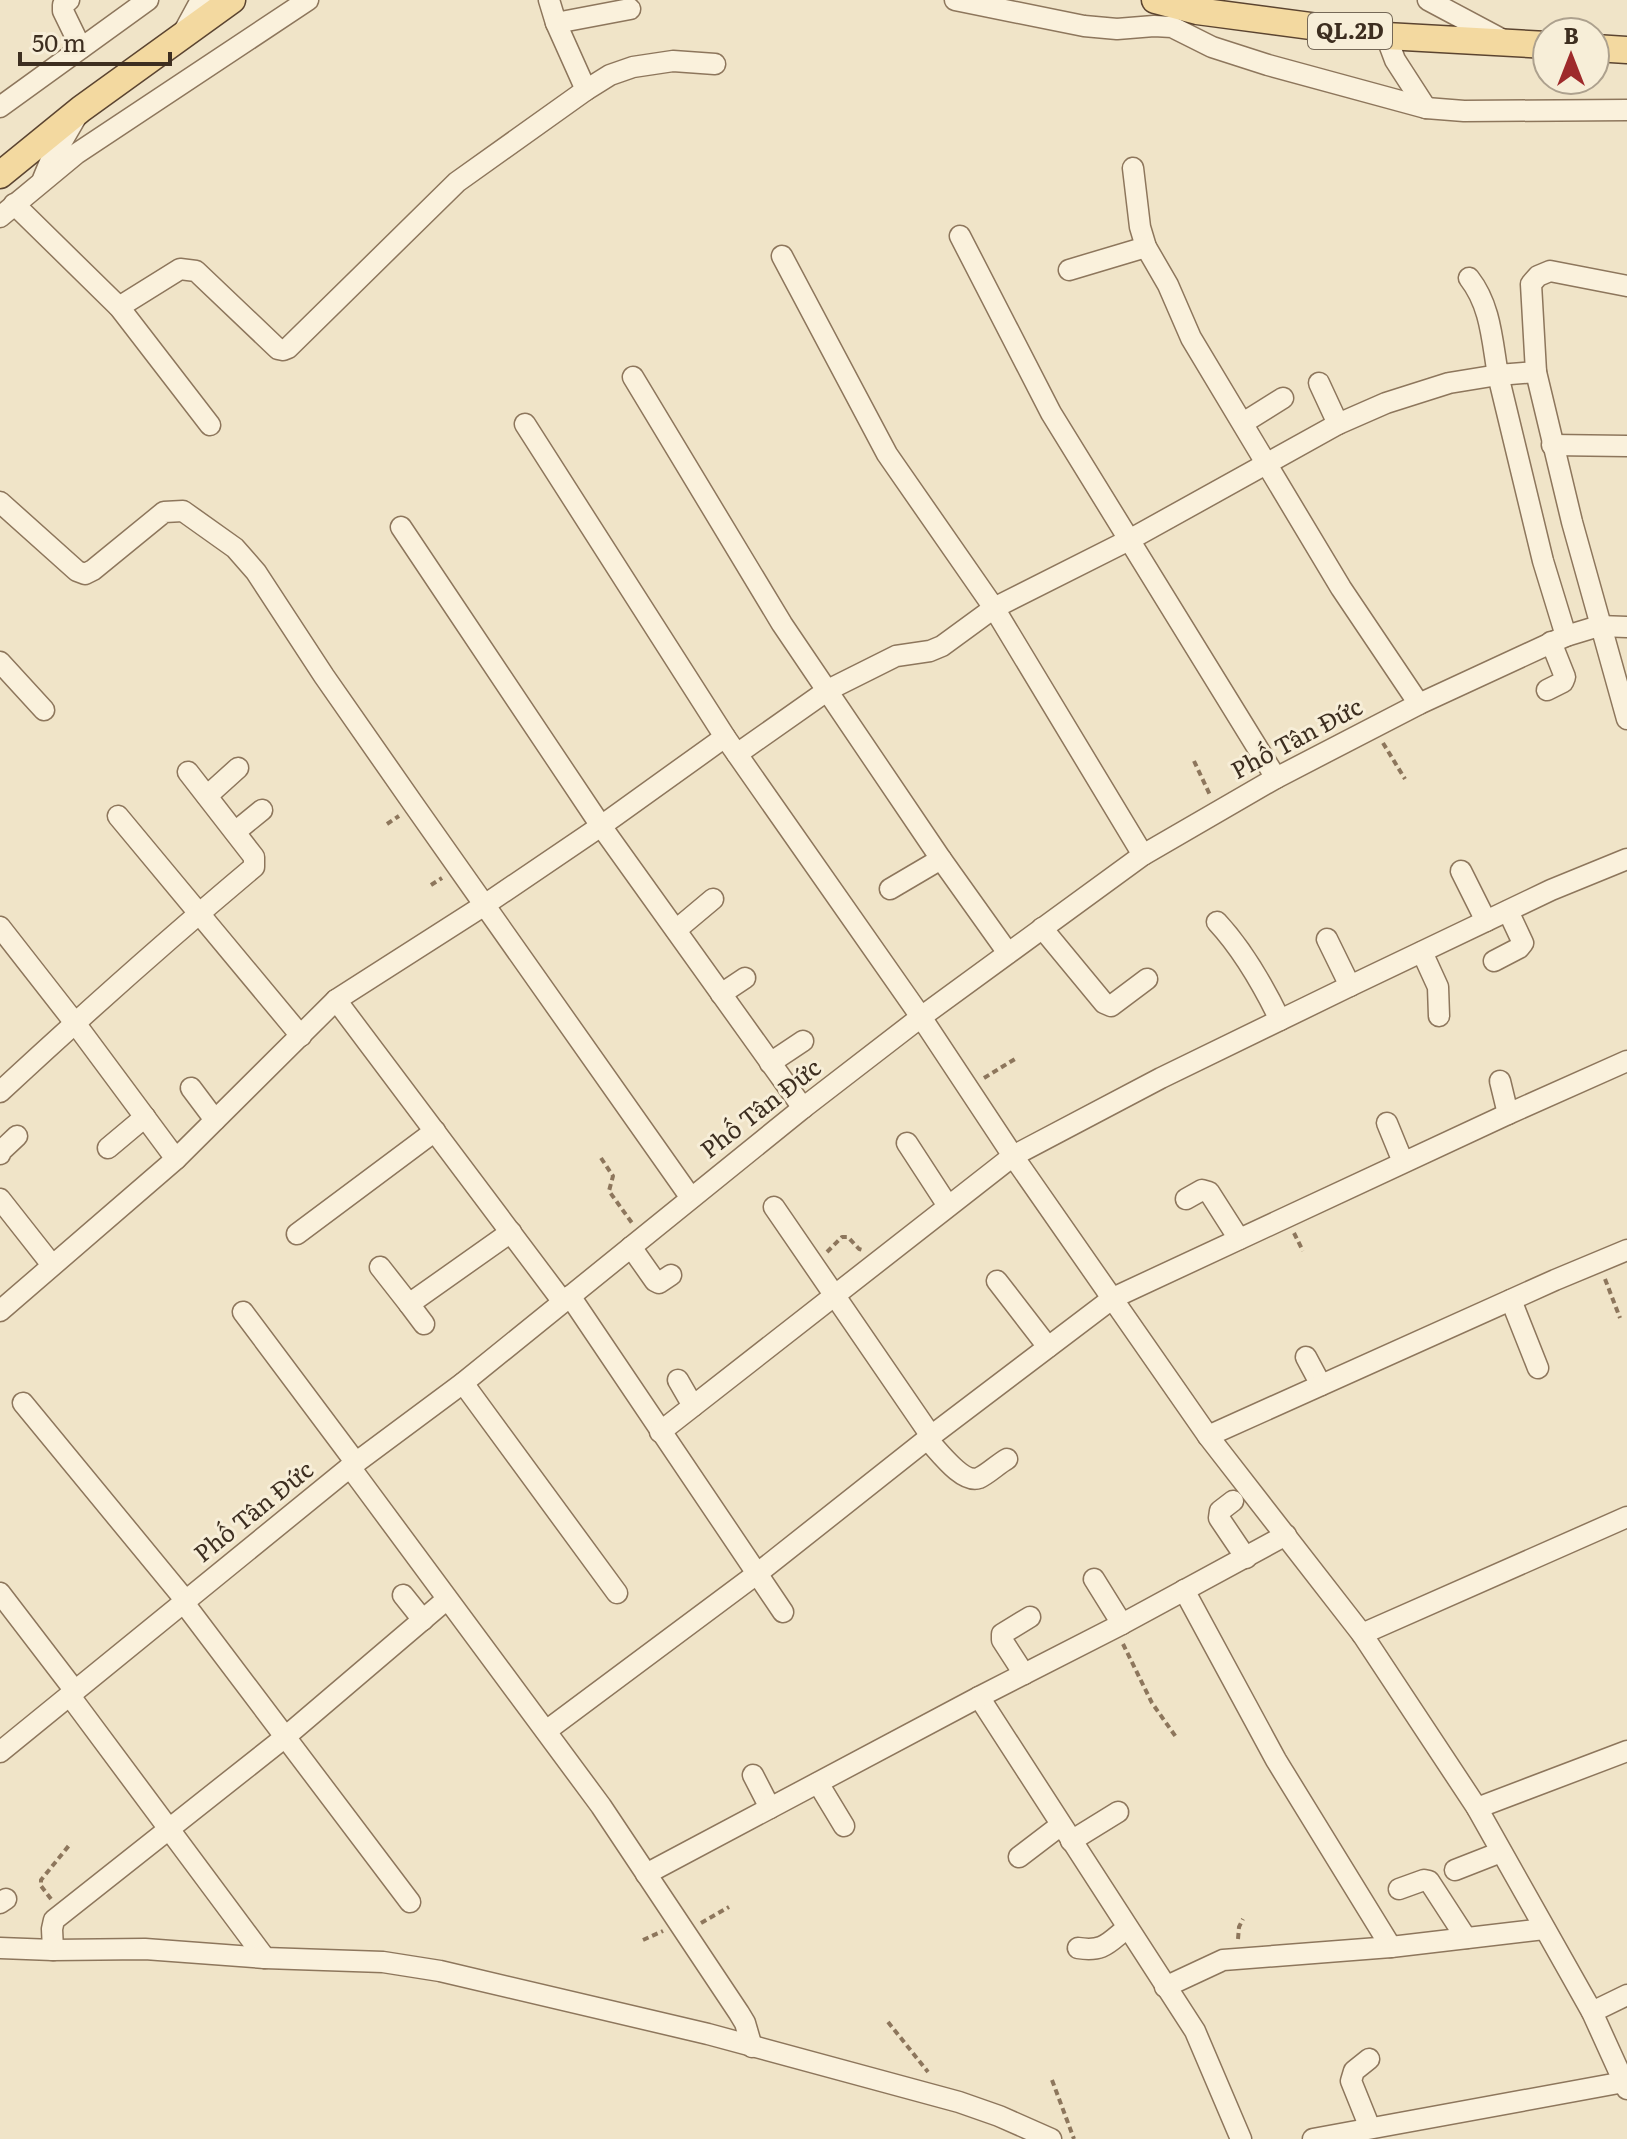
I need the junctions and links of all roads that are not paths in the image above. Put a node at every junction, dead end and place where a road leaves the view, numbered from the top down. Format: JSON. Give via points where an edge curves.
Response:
{"nodes":[{"id":1,"x":69,"y":0,"type":"edge"},
{"id":2,"x":148,"y":0,"type":"edge"},
{"id":3,"x":201,"y":0,"type":"edge"},
{"id":4,"x":232,"y":0,"type":"edge"},
{"id":5,"x":308,"y":0,"type":"edge"},
{"id":6,"x":549,"y":0,"type":"edge"},
{"id":7,"x":955,"y":0,"type":"edge"},
{"id":8,"x":1428,"y":0,"type":"edge"},
{"id":9,"x":630,"y":9,"type":"dead end"},
{"id":10,"x":1167,"y":11,"type":"edge"},
{"id":11,"x":556,"y":23,"type":"junction"},
{"id":12,"x":182,"y":35,"type":"junction"},
{"id":13,"x":1386,"y":36,"type":"junction"},
{"id":14,"x":1511,"y":43,"type":"junction"},
{"id":15,"x":1531,"y":44,"type":"edge"},
{"id":16,"x":81,"y":48,"type":"junction"},
{"id":17,"x":715,"y":64,"type":"dead end"},
{"id":18,"x":586,"y":90,"type":"junction"},
{"id":19,"x":0,"y":107,"type":"edge"},
{"id":20,"x":1426,"y":108,"type":"junction"},
{"id":21,"x":81,"y":109,"type":"junction"},
{"id":22,"x":1627,"y":110,"type":"edge"},
{"id":23,"x":1133,"y":168,"type":"dead end"},
{"id":24,"x":0,"y":175,"type":"edge"},
{"id":25,"x":42,"y":182,"type":"junction"},
{"id":26,"x":7,"y":210,"type":"edge"},
{"id":27,"x":960,"y":236,"type":"dead end"},
{"id":28,"x":1146,"y":247,"type":"junction"},
{"id":29,"x":782,"y":256,"type":"dead end"},
{"id":30,"x":1069,"y":270,"type":"dead end"},
{"id":31,"x":1469,"y":278,"type":"dead end"},
{"id":32,"x":1627,"y":286,"type":"edge"},
{"id":33,"x":119,"y":307,"type":"junction"},
{"id":34,"x":1536,"y":372,"type":"junction"},
{"id":35,"x":1498,"y":375,"type":"junction"},
{"id":36,"x":633,"y":377,"type":"dead end"},
{"id":37,"x":1319,"y":383,"type":"dead end"},
{"id":38,"x":1283,"y":398,"type":"dead end"},
{"id":39,"x":1243,"y":423,"type":"junction"},
{"id":40,"x":525,"y":424,"type":"dead end"},
{"id":41,"x":1338,"y":424,"type":"junction"},
{"id":42,"x":210,"y":425,"type":"dead end"},
{"id":43,"x":1552,"y":445,"type":"junction"},
{"id":44,"x":1627,"y":446,"type":"edge"},
{"id":45,"x":1266,"y":464,"type":"junction"},
{"id":46,"x":0,"y":502,"type":"edge"},
{"id":47,"x":401,"y":527,"type":"dead end"},
{"id":48,"x":1129,"y":540,"type":"junction"},
{"id":49,"x":994,"y":608,"type":"junction"},
{"id":50,"x":1599,"y":626,"type":"junction"},
{"id":51,"x":1627,"y":627,"type":"edge"},
{"id":52,"x":1558,"y":639,"type":"junction"},
{"id":53,"x":0,"y":662,"type":"edge"},
{"id":54,"x":828,"y":690,"type":"junction"},
{"id":55,"x":1547,"y":690,"type":"dead end"},
{"id":56,"x":1419,"y":704,"type":"junction"},
{"id":57,"x":44,"y":710,"type":"dead end"},
{"id":58,"x":1627,"y":719,"type":"edge"},
{"id":59,"x":731,"y":745,"type":"junction"},
{"id":60,"x":238,"y":768,"type":"dead end"},
{"id":61,"x":188,"y":772,"type":"dead end"},
{"id":62,"x":1276,"y":778,"type":"junction"},
{"id":63,"x":207,"y":796,"type":"junction"},
{"id":64,"x":262,"y":810,"type":"dead end"},
{"id":65,"x":118,"y":816,"type":"dead end"},
{"id":66,"x":601,"y":826,"type":"junction"},
{"id":67,"x":235,"y":832,"type":"junction"},
{"id":68,"x":1143,"y":855,"type":"junction"},
{"id":69,"x":941,"y":859,"type":"junction"},
{"id":70,"x":1626,"y":864,"type":"edge"},
{"id":71,"x":1461,"y":871,"type":"dead end"},
{"id":72,"x":890,"y":889,"type":"dead end"},
{"id":73,"x":713,"y":899,"type":"dead end"},
{"id":74,"x":483,"y":906,"type":"junction"},
{"id":75,"x":1508,"y":911,"type":"junction"},
{"id":76,"x":198,"y":914,"type":"junction"},
{"id":77,"x":1486,"y":921,"type":"junction"},
{"id":78,"x":1217,"y":922,"type":"dead end"},
{"id":79,"x":0,"y":927,"type":"edge"},
{"id":80,"x":1042,"y":928,"type":"junction"},
{"id":81,"x":676,"y":930,"type":"junction"},
{"id":82,"x":1327,"y":939,"type":"dead end"},
{"id":83,"x":1422,"y":952,"type":"junction"},
{"id":84,"x":1008,"y":953,"type":"junction"},
{"id":85,"x":1494,"y":961,"type":"dead end"},
{"id":86,"x":1260,"y":965,"type":"dead end"},
{"id":87,"x":745,"y":978,"type":"dead end"},
{"id":88,"x":1147,"y":979,"type":"dead end"},
{"id":89,"x":1350,"y":986,"type":"junction"},
{"id":90,"x":721,"y":994,"type":"junction"},
{"id":91,"x":336,"y":1000,"type":"junction"},
{"id":92,"x":1439,"y":1016,"type":"dead end"},
{"id":93,"x":921,"y":1017,"type":"junction"},
{"id":94,"x":1285,"y":1018,"type":"junction"},
{"id":95,"x":75,"y":1023,"type":"junction"},
{"id":96,"x":301,"y":1036,"type":"junction"},
{"id":97,"x":803,"y":1041,"type":"dead end"},
{"id":98,"x":1627,"y":1061,"type":"edge"},
{"id":99,"x":770,"y":1063,"type":"junction"},
{"id":100,"x":1500,"y":1081,"type":"dead end"},
{"id":101,"x":191,"y":1088,"type":"dead end"},
{"id":102,"x":0,"y":1092,"type":"edge"},
{"id":103,"x":803,"y":1108,"type":"junction"},
{"id":104,"x":1508,"y":1114,"type":"junction"},
{"id":105,"x":145,"y":1117,"type":"junction"},
{"id":106,"x":215,"y":1120,"type":"junction"},
{"id":107,"x":1387,"y":1123,"type":"dead end"},
{"id":108,"x":435,"y":1131,"type":"junction"},
{"id":109,"x":17,"y":1136,"type":"dead end"},
{"id":110,"x":907,"y":1143,"type":"dead end"},
{"id":111,"x":108,"y":1148,"type":"dead end"},
{"id":112,"x":0,"y":1154,"type":"edge"},
{"id":113,"x":1013,"y":1156,"type":"junction"},
{"id":114,"x":176,"y":1159,"type":"junction"},
{"id":115,"x":1403,"y":1162,"type":"junction"},
{"id":116,"x":691,"y":1198,"type":"junction"},
{"id":117,"x":0,"y":1199,"type":"edge"},
{"id":118,"x":1186,"y":1199,"type":"dead end"},
{"id":119,"x":948,"y":1206,"type":"junction"},
{"id":120,"x":774,"y":1207,"type":"dead end"},
{"id":121,"x":511,"y":1232,"type":"junction"},
{"id":122,"x":297,"y":1234,"type":"dead end"},
{"id":123,"x":1239,"y":1239,"type":"junction"},
{"id":124,"x":636,"y":1242,"type":"junction"},
{"id":125,"x":1627,"y":1250,"type":"edge"},
{"id":126,"x":52,"y":1265,"type":"junction"},
{"id":127,"x":380,"y":1267,"type":"dead end"},
{"id":128,"x":671,"y":1275,"type":"dead end"},
{"id":129,"x":997,"y":1281,"type":"dead end"},
{"id":130,"x":835,"y":1295,"type":"junction"},
{"id":131,"x":1113,"y":1298,"type":"junction"},
{"id":132,"x":567,"y":1299,"type":"junction"},
{"id":133,"x":1511,"y":1300,"type":"junction"},
{"id":134,"x":409,"y":1304,"type":"junction"},
{"id":135,"x":0,"y":1311,"type":"edge"},
{"id":136,"x":243,"y":1312,"type":"dead end"},
{"id":137,"x":424,"y":1324,"type":"dead end"},
{"id":138,"x":1048,"y":1347,"type":"junction"},
{"id":139,"x":1306,"y":1357,"type":"dead end"},
{"id":140,"x":1538,"y":1368,"type":"dead end"},
{"id":141,"x":678,"y":1380,"type":"dead end"},
{"id":142,"x":463,"y":1383,"type":"junction"},
{"id":143,"x":1321,"y":1385,"type":"junction"},
{"id":144,"x":23,"y":1403,"type":"dead end"},
{"id":145,"x":693,"y":1406,"type":"junction"},
{"id":146,"x":660,"y":1432,"type":"junction"},
{"id":147,"x":1208,"y":1436,"type":"junction"},
{"id":148,"x":929,"y":1437,"type":"junction"},
{"id":149,"x":1007,"y":1459,"type":"dead end"},
{"id":150,"x":353,"y":1465,"type":"junction"},
{"id":151,"x":1233,"y":1501,"type":"dead end"},
{"id":152,"x":1627,"y":1517,"type":"edge"},
{"id":153,"x":1286,"y":1535,"type":"junction"},
{"id":154,"x":1246,"y":1558,"type":"junction"},
{"id":155,"x":758,"y":1573,"type":"junction"},
{"id":156,"x":1094,"y":1579,"type":"dead end"},
{"id":157,"x":1184,"y":1590,"type":"junction"},
{"id":158,"x":617,"y":1593,"type":"dead end"},
{"id":159,"x":403,"y":1595,"type":"dead end"},
{"id":160,"x":446,"y":1600,"type":"junction"},
{"id":161,"x":185,"y":1602,"type":"junction"},
{"id":162,"x":3,"y":1605,"type":"edge"},
{"id":163,"x":783,"y":1612,"type":"dead end"},
{"id":164,"x":1030,"y":1617,"type":"dead end"},
{"id":165,"x":423,"y":1620,"type":"junction"},
{"id":166,"x":1118,"y":1626,"type":"junction"},
{"id":167,"x":1362,"y":1634,"type":"junction"},
{"id":168,"x":1024,"y":1674,"type":"junction"},
{"id":169,"x":73,"y":1694,"type":"junction"},
{"id":170,"x":979,"y":1697,"type":"junction"},
{"id":171,"x":546,"y":1731,"type":"junction"},
{"id":172,"x":284,"y":1738,"type":"junction"},
{"id":173,"x":1627,"y":1751,"type":"edge"},
{"id":174,"x":0,"y":1752,"type":"edge"},
{"id":175,"x":753,"y":1775,"type":"dead end"},
{"id":176,"x":818,"y":1783,"type":"junction"},
{"id":177,"x":770,"y":1808,"type":"junction"},
{"id":178,"x":1477,"y":1808,"type":"junction"},
{"id":179,"x":1118,"y":1812,"type":"dead end"},
{"id":180,"x":844,"y":1826,"type":"dead end"},
{"id":181,"x":169,"y":1828,"type":"junction"},
{"id":182,"x":1066,"y":1833,"type":"junction"},
{"id":183,"x":1501,"y":1852,"type":"junction"},
{"id":184,"x":1019,"y":1857,"type":"dead end"},
{"id":185,"x":1455,"y":1870,"type":"dead end"},
{"id":186,"x":646,"y":1874,"type":"junction"},
{"id":187,"x":1399,"y":1889,"type":"dead end"},
{"id":188,"x":410,"y":1902,"type":"dead end"},
{"id":189,"x":1127,"y":1928,"type":"junction"},
{"id":190,"x":1544,"y":1929,"type":"junction"},
{"id":191,"x":1466,"y":1938,"type":"junction"},
{"id":192,"x":1,"y":1946,"type":"edge"},
{"id":193,"x":1391,"y":1947,"type":"junction"},
{"id":194,"x":1078,"y":1948,"type":"dead end"},
{"id":195,"x":53,"y":1950,"type":"junction"},
{"id":196,"x":265,"y":1958,"type":"junction"},
{"id":197,"x":1165,"y":1987,"type":"junction"},
{"id":198,"x":1627,"y":1995,"type":"edge"},
{"id":199,"x":1592,"y":2012,"type":"junction"},
{"id":200,"x":752,"y":2047,"type":"junction"},
{"id":201,"x":1369,"y":2059,"type":"dead end"},
{"id":202,"x":1625,"y":2085,"type":"edge"},
{"id":203,"x":1370,"y":2128,"type":"junction"},
{"id":204,"x":1051,"y":2139,"type":"edge"},
{"id":205,"x":1241,"y":2139,"type":"edge"},
{"id":206,"x":1313,"y":2139,"type":"edge"}],
"edges":[{"from":1,"to":16,"type":"street","via":[[63,5],[64,16]]},
{"from":2,"to":16,"type":"street"},
{"from":3,"to":12,"type":"street"},
{"from":4,"to":12,"type":"main road"},
{"from":5,"to":25,"type":"street"},
{"from":6,"to":11,"type":"street"},
{"from":7,"to":10,"type":"street","via":[[1117,29],[1154,26]]},
{"from":8,"to":14,"type":"street"},
{"from":9,"to":11,"type":"street"},
{"from":10,"to":13,"type":"main road","number":"QL.2D"},
{"from":10,"to":20,"type":"street","via":[[1212,47]]},
{"from":11,"to":18,"type":"street"},
{"from":12,"to":21,"type":"main road"},
{"from":13,"to":14,"type":"main road","number":"QL.2D"},
{"from":13,"to":20,"type":"street"},
{"from":14,"to":15,"type":"main road","number":"QL.2D"},
{"from":16,"to":19,"type":"street"},
{"from":17,"to":18,"type":"street","via":[[673,61],[633,67]]},
{"from":18,"to":33,"type":"street","via":[[457,182],[288,348],[278,349],[189,269],[180,269]]},
{"from":20,"to":22,"type":"street"},
{"from":21,"to":24,"type":"main road"},
{"from":21,"to":25,"type":"street"},
{"from":23,"to":28,"type":"street"},
{"from":25,"to":26,"type":"street"},
{"from":26,"to":33,"type":"street"},
{"from":27,"to":48,"type":"street","via":[[1051,413]]},
{"from":28,"to":30,"type":"street"},
{"from":28,"to":39,"type":"street","via":[[1191,338]]},
{"from":29,"to":49,"type":"street","via":[[887,454]]},
{"from":31,"to":35,"type":"street","via":[[1488,311]]},
{"from":32,"to":34,"type":"street","via":[[1550,271],[1538,276],[1531,284]]},
{"from":33,"to":42,"type":"street"},
{"from":34,"to":35,"type":"street"},
{"from":34,"to":43,"type":"street"},
{"from":35,"to":41,"type":"street","via":[[1449,383]]},
{"from":35,"to":52,"type":"street"},
{"from":36,"to":54,"type":"street","via":[[782,624]]},
{"from":37,"to":41,"type":"street"},
{"from":38,"to":39,"type":"street"},
{"from":39,"to":45,"type":"street"},
{"from":40,"to":59,"type":"street"},
{"from":41,"to":45,"type":"street"},
{"from":43,"to":44,"type":"street"},
{"from":43,"to":50,"type":"street"},
{"from":45,"to":48,"type":"street"},
{"from":45,"to":56,"type":"street"},
{"from":46,"to":74,"type":"street","via":[[85,574],[171,510],[183,511],[235,548]]},
{"from":47,"to":66,"type":"street"},
{"from":48,"to":49,"type":"street"},
{"from":48,"to":62,"type":"street"},
{"from":49,"to":54,"type":"street","via":[[930,651],[896,656]]},
{"from":49,"to":68,"type":"street"},
{"from":50,"to":51,"type":"street","name":"Phố Tân Đức"},
{"from":50,"to":52,"type":"street","name":"Phố Tân Đức"},
{"from":50,"to":58,"type":"street"},
{"from":52,"to":55,"type":"street","via":[[1565,677]]},
{"from":52,"to":56,"type":"street","name":"Phố Tân Đức"},
{"from":53,"to":57,"type":"street"},
{"from":54,"to":59,"type":"street"},
{"from":54,"to":69,"type":"street"},
{"from":56,"to":62,"type":"street","name":"Phố Tân Đức"},
{"from":59,"to":66,"type":"street"},
{"from":59,"to":93,"type":"street"},
{"from":60,"to":63,"type":"street"},
{"from":61,"to":63,"type":"street"},
{"from":62,"to":68,"type":"street","name":"Phố Tân Đức"},
{"from":63,"to":67,"type":"street"},
{"from":64,"to":67,"type":"street"},
{"from":65,"to":76,"type":"street"},
{"from":66,"to":74,"type":"street"},
{"from":66,"to":81,"type":"street"},
{"from":67,"to":76,"type":"street","via":[[254,857],[254,867]]},
{"from":68,"to":80,"type":"street","name":"Phố Tân Đức"},
{"from":69,"to":72,"type":"street"},
{"from":69,"to":84,"type":"street"},
{"from":70,"to":75,"type":"street"},
{"from":71,"to":77,"type":"street"},
{"from":73,"to":81,"type":"street"},
{"from":74,"to":91,"type":"street"},
{"from":74,"to":116,"type":"street"},
{"from":75,"to":77,"type":"street"},
{"from":75,"to":85,"type":"street","via":[[1523,943]]},
{"from":76,"to":95,"type":"street"},
{"from":76,"to":96,"type":"street"},
{"from":77,"to":83,"type":"street"},
{"from":78,"to":94,"type":"street"},
{"from":79,"to":95,"type":"street"},
{"from":80,"to":84,"type":"street","name":"Phố Tân Đức"},
{"from":80,"to":88,"type":"street","via":[[1104,1003],[1111,1006]]},
{"from":81,"to":90,"type":"street"},
{"from":82,"to":89,"type":"street"},
{"from":83,"to":89,"type":"street"},
{"from":83,"to":92,"type":"street","via":[[1438,987]]},
{"from":84,"to":93,"type":"street","name":"Phố Tân Đức"},
{"from":86,"to":94,"type":"street"},
{"from":87,"to":90,"type":"street"},
{"from":89,"to":94,"type":"street"},
{"from":90,"to":99,"type":"street"},
{"from":91,"to":96,"type":"street"},
{"from":91,"to":108,"type":"street"},
{"from":93,"to":103,"type":"street","name":"Phố Tân Đức"},
{"from":93,"to":113,"type":"street"},
{"from":94,"to":113,"type":"street"},
{"from":95,"to":102,"type":"street"},
{"from":95,"to":105,"type":"street"},
{"from":96,"to":106,"type":"street"},
{"from":97,"to":99,"type":"street"},
{"from":98,"to":104,"type":"street"},
{"from":99,"to":103,"type":"street"},
{"from":100,"to":104,"type":"street"},
{"from":101,"to":106,"type":"street"},
{"from":103,"to":116,"type":"street","name":"Phố Tân Đức"},
{"from":104,"to":115,"type":"street"},
{"from":105,"to":111,"type":"street"},
{"from":105,"to":114,"type":"street"},
{"from":106,"to":114,"type":"street"},
{"from":107,"to":115,"type":"street"},
{"from":108,"to":121,"type":"street"},
{"from":108,"to":122,"type":"street"},
{"from":109,"to":112,"type":"street"},
{"from":110,"to":119,"type":"street"},
{"from":113,"to":119,"type":"street"},
{"from":113,"to":131,"type":"street"},
{"from":114,"to":126,"type":"street"},
{"from":115,"to":123,"type":"street"},
{"from":116,"to":124,"type":"street","name":"Phố Tân Đức"},
{"from":117,"to":126,"type":"street"},
{"from":118,"to":123,"type":"street","via":[[1209,1192]]},
{"from":119,"to":130,"type":"street"},
{"from":120,"to":130,"type":"street"},
{"from":121,"to":132,"type":"street"},
{"from":121,"to":134,"type":"street"},
{"from":123,"to":131,"type":"street"},
{"from":124,"to":128,"type":"street","via":[[655,1281]]},
{"from":124,"to":132,"type":"street","name":"Phố Tân Đức"},
{"from":125,"to":133,"type":"street"},
{"from":126,"to":135,"type":"street"},
{"from":127,"to":134,"type":"street"},
{"from":129,"to":138,"type":"street"},
{"from":130,"to":145,"type":"street"},
{"from":130,"to":148,"type":"street"},
{"from":131,"to":138,"type":"street"},
{"from":131,"to":147,"type":"street"},
{"from":132,"to":142,"type":"street","name":"Phố Tân Đức"},
{"from":132,"to":146,"type":"street"},
{"from":133,"to":140,"type":"street"},
{"from":133,"to":143,"type":"street"},
{"from":134,"to":137,"type":"street"},
{"from":136,"to":150,"type":"street"},
{"from":138,"to":148,"type":"street"},
{"from":139,"to":143,"type":"street"},
{"from":141,"to":145,"type":"street"},
{"from":142,"to":150,"type":"street","name":"Phố Tân Đức"},
{"from":142,"to":158,"type":"street"},
{"from":143,"to":147,"type":"street"},
{"from":144,"to":161,"type":"street"},
{"from":145,"to":146,"type":"street"},
{"from":146,"to":155,"type":"street"},
{"from":147,"to":153,"type":"street"},
{"from":148,"to":149,"type":"street","via":[[967,1478],[977,1479]]},
{"from":148,"to":155,"type":"street"},
{"from":150,"to":160,"type":"street"},
{"from":150,"to":161,"type":"street","name":"Phố Tân Đức"},
{"from":151,"to":154,"type":"street","via":[[1219,1518]]},
{"from":152,"to":167,"type":"street"},
{"from":153,"to":154,"type":"street"},
{"from":153,"to":167,"type":"street"},
{"from":154,"to":157,"type":"street"},
{"from":155,"to":163,"type":"street"},
{"from":155,"to":171,"type":"street"},
{"from":156,"to":166,"type":"street"},
{"from":157,"to":166,"type":"street"},
{"from":157,"to":193,"type":"street","via":[[1276,1760]]},
{"from":159,"to":165,"type":"street"},
{"from":160,"to":165,"type":"street"},
{"from":160,"to":171,"type":"street"},
{"from":161,"to":169,"type":"street","name":"Phố Tân Đức"},
{"from":161,"to":172,"type":"street"},
{"from":162,"to":169,"type":"street"},
{"from":164,"to":168,"type":"street","via":[[1002,1634]]},
{"from":165,"to":172,"type":"street"},
{"from":166,"to":168,"type":"street"},
{"from":167,"to":178,"type":"street"},
{"from":168,"to":170,"type":"street"},
{"from":169,"to":174,"type":"street","name":"Phố Tân Đức"},
{"from":169,"to":181,"type":"street"},
{"from":170,"to":176,"type":"street"},
{"from":170,"to":182,"type":"street"},
{"from":171,"to":186,"type":"street"},
{"from":172,"to":181,"type":"street"},
{"from":172,"to":188,"type":"street"},
{"from":173,"to":178,"type":"street"},
{"from":175,"to":177,"type":"street"},
{"from":176,"to":177,"type":"street"},
{"from":176,"to":180,"type":"street"},
{"from":177,"to":186,"type":"street"},
{"from":178,"to":183,"type":"street"},
{"from":179,"to":182,"type":"street"},
{"from":181,"to":195,"type":"street","via":[[54,1920]]},
{"from":181,"to":196,"type":"street"},
{"from":182,"to":184,"type":"street"},
{"from":182,"to":189,"type":"street"},
{"from":183,"to":185,"type":"street"},
{"from":183,"to":190,"type":"street"},
{"from":186,"to":200,"type":"street","via":[[745,2023]]},
{"from":187,"to":191,"type":"street","via":[[1429,1881]]},
{"from":189,"to":194,"type":"street","via":[[1093,1951]]},
{"from":189,"to":197,"type":"street"},
{"from":190,"to":191,"type":"street"},
{"from":190,"to":199,"type":"street"},
{"from":191,"to":193,"type":"street"},
{"from":192,"to":195,"type":"street"},
{"from":193,"to":197,"type":"street","via":[[1223,1960]]},
{"from":195,"to":196,"type":"street","via":[[145,1949]]},
{"from":196,"to":200,"type":"street","via":[[383,1962],[440,1971]]},
{"from":197,"to":205,"type":"street","via":[[1195,2031]]},
{"from":198,"to":199,"type":"street"},
{"from":199,"to":202,"type":"street"},
{"from":200,"to":204,"type":"street","via":[[921,2091]]},
{"from":201,"to":203,"type":"street","via":[[1354,2071],[1351,2081]]},
{"from":202,"to":203,"type":"street"},
{"from":203,"to":206,"type":"street"}]}
